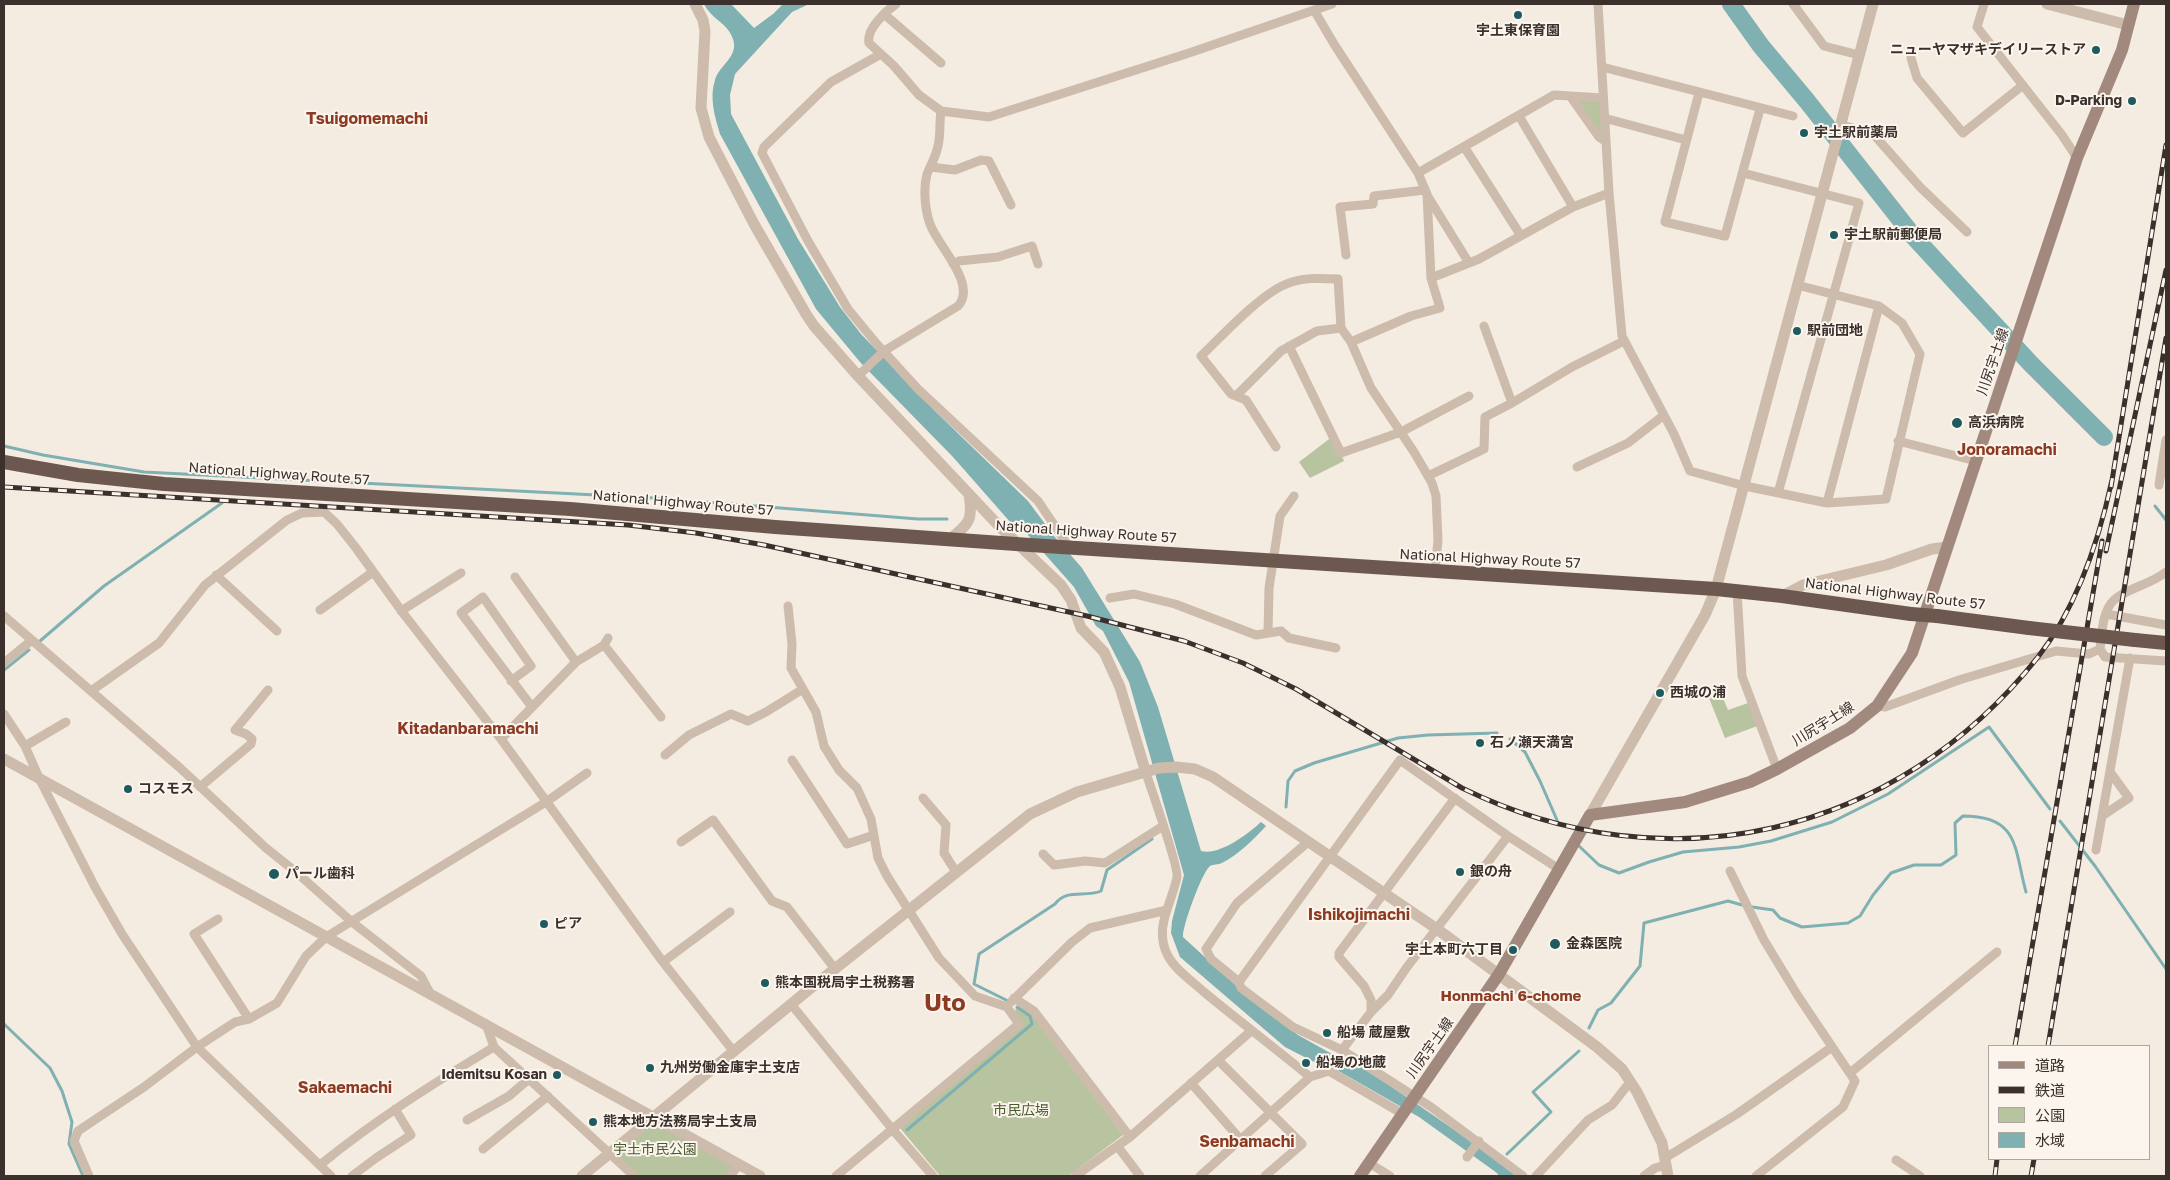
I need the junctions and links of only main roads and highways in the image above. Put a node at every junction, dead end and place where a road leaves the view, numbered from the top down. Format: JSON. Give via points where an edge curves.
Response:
{"nodes":[{"id":1,"x":2134,"y":4,"type":"edge"},
{"id":2,"x":4,"y":462,"type":"edge"},
{"id":3,"x":2166,"y":643,"type":"edge"},
{"id":4,"x":1360,"y":1176,"type":"edge"}],
"edges":[{"from":1,"to":4,"type":"main road","name":"川尻宇土線","via":[[2122,50],[2077,158],[1912,653],[1877,706],[1850,728],[1750,782],[1685,802],[1590,816],[1499,974]]},
{"from":2,"to":3,"type":"highway","name":"National Highway Route 57","bridge":true,"via":[[78,475],[164,484],[570,509],[1025,545],[1716,589]]}]}
